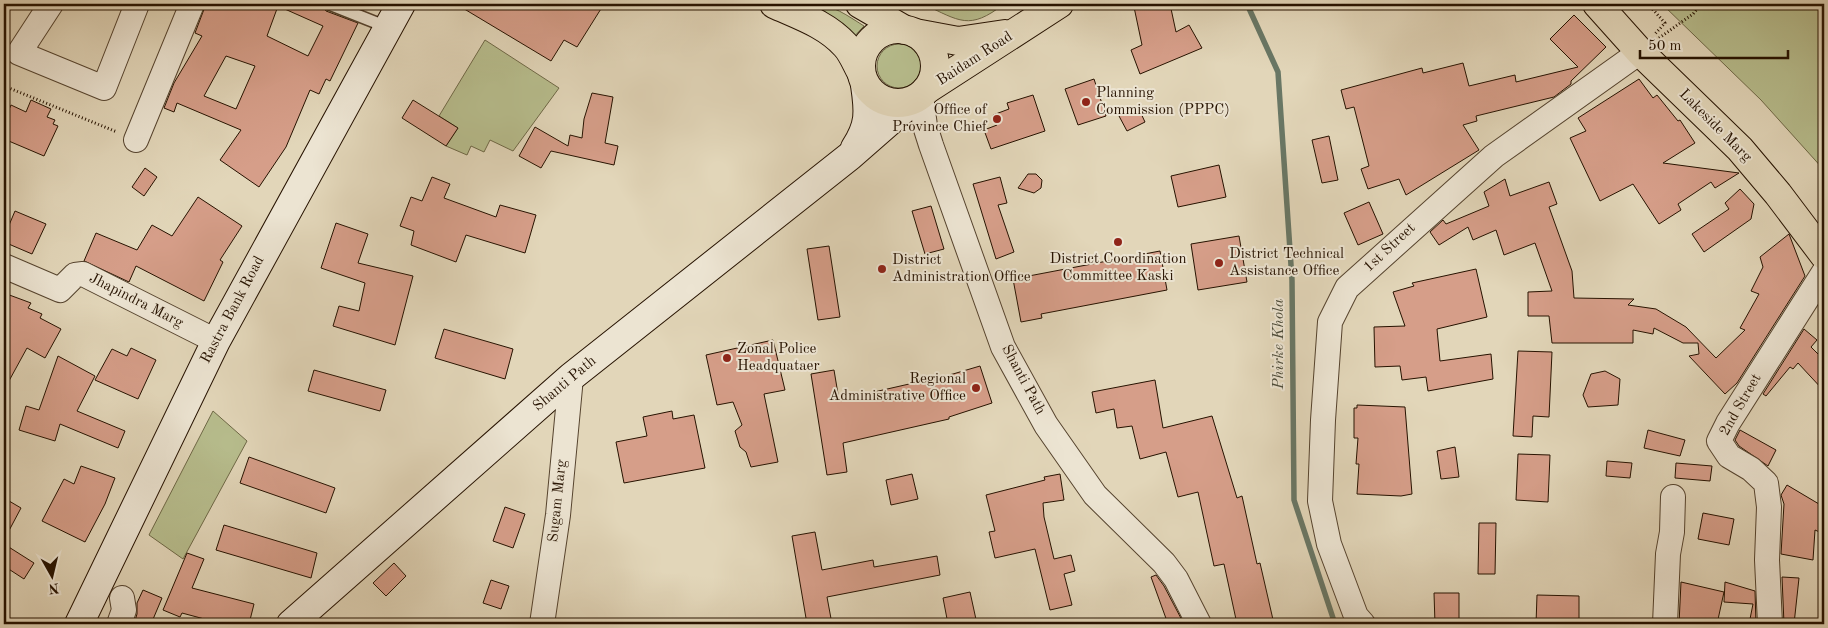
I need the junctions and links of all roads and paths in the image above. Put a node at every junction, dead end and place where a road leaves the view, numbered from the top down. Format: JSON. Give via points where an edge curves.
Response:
{"nodes":[{"id":1,"x":51,"y":4,"type":"edge"},
{"id":2,"x":137,"y":4,"type":"edge"},
{"id":3,"x":192,"y":4,"type":"edge"},
{"id":4,"x":329,"y":4,"type":"edge"},
{"id":5,"x":401,"y":4,"type":"edge"},
{"id":6,"x":774,"y":4,"type":"edge"},
{"id":7,"x":860,"y":4,"type":"edge"},
{"id":8,"x":1059,"y":4,"type":"edge"},
{"id":9,"x":1597,"y":4,"type":"edge"},
{"id":10,"x":1648,"y":4,"type":"edge"},
{"id":11,"x":1701,"y":4,"type":"edge"},
{"id":12,"x":387,"y":27,"type":"junction"},
{"id":13,"x":1024,"y":27,"type":"junction"},
{"id":14,"x":910,"y":31,"type":"junction"},
{"id":15,"x":1640,"y":52,"type":"junction"},
{"id":16,"x":863,"y":79,"type":"junction"},
{"id":17,"x":4,"y":86,"type":"edge"},
{"id":18,"x":921,"y":95,"type":"junction"},
{"id":19,"x":136,"y":140,"type":"joint"},
{"id":20,"x":850,"y":156,"type":"junction"},
{"id":21,"x":1824,"y":255,"type":"edge"},
{"id":22,"x":4,"y":266,"type":"edge"},
{"id":23,"x":1824,"y":272,"type":"edge"},
{"id":24,"x":216,"y":341,"type":"junction"},
{"id":25,"x":571,"y":377,"type":"junction"},
{"id":26,"x":1673,"y":497,"type":"dead end"},
{"id":27,"x":122,"y":598,"type":"dead end"},
{"id":28,"x":79,"y":624,"type":"edge"},
{"id":29,"x":119,"y":624,"type":"edge"},
{"id":30,"x":291,"y":624,"type":"edge"},
{"id":31,"x":542,"y":624,"type":"edge"},
{"id":32,"x":1199,"y":624,"type":"edge"},
{"id":33,"x":1363,"y":624,"type":"edge"},
{"id":34,"x":1664,"y":624,"type":"edge"},
{"id":35,"x":1770,"y":624,"type":"edge"}],
"edges":[{"from":1,"to":2,"type":"street","via":[[19,53],[104,88]]},
{"from":3,"to":19,"type":"street"},
{"from":4,"to":12,"type":"lane"},
{"from":5,"to":12,"type":"main road","name":"Rastra Bank Road"},
{"from":6,"to":16,"type":"main road","name":"Baidam Road","via":[[813,21],[833,34],[846,46]]},
{"from":7,"to":14,"type":"main road","name":"Baidam Road"},
{"from":8,"to":13,"type":"main road","name":"Baidam Road"},
{"from":9,"to":15,"type":"main road","name":"Lakeside Marg"},
{"from":10,"to":15,"type":"path","via":[[1665,23]]},
{"from":11,"to":15,"type":"path","via":[[1693,14]]},
{"from":12,"to":24,"type":"main road","name":"Rastra Bank Road"},
{"from":13,"to":14,"type":"main road","name":"Baidam Road","via":[[998,36],[958,41]]},
{"from":13,"to":18,"type":"main road","name":"Baidam Road"},
{"from":14,"to":16,"type":"main road","name":"Baidam Road","via":[[884,31],[868,43],[863,52]]},
{"from":14,"to":18,"type":"main road","name":"Baidam Road","via":[[928,44],[935,59],[934,76]]},
{"from":15,"to":21,"type":"main road","name":"Lakeside Marg","via":[[1740,150]]},
{"from":15,"to":33,"type":"street","name":"1st Street","via":[[1494,156],[1347,288],[1330,322],[1320,501],[1329,544],[1356,616]]},
{"from":16,"to":18,"type":"main road","name":"Baidam Road","via":[[871,93],[887,102],[906,103]]},
{"from":16,"to":20,"type":"main road","name":"Shanti Path","via":[[868,122]]},
{"from":17,"to":19,"type":"path"},
{"from":18,"to":20,"type":"main road","name":"Shanti Path"},
{"from":18,"to":32,"type":"street","name":"Shanti Path","via":[[931,145],[1004,347],[1046,425],[1095,495],[1164,563]]},
{"from":20,"to":25,"type":"main road","name":"Shanti Path"},
{"from":22,"to":24,"type":"street","name":"Jhapindra Marg","via":[[60,290],[76,275],[83,274]]},
{"from":23,"to":35,"type":"street","name":"2nd Street","via":[[1728,423],[1720,441],[1729,456],[1752,469],[1766,483]]},
{"from":24,"to":28,"type":"main road","name":"Rastra Bank Road"},
{"from":25,"to":30,"type":"main road","name":"Shanti Path"},
{"from":25,"to":31,"type":"street","name":"Sugam Marg","via":[[558,515]]},
{"from":26,"to":34,"type":"street"},
{"from":27,"to":29,"type":"street","via":[[124,610]]}]}
